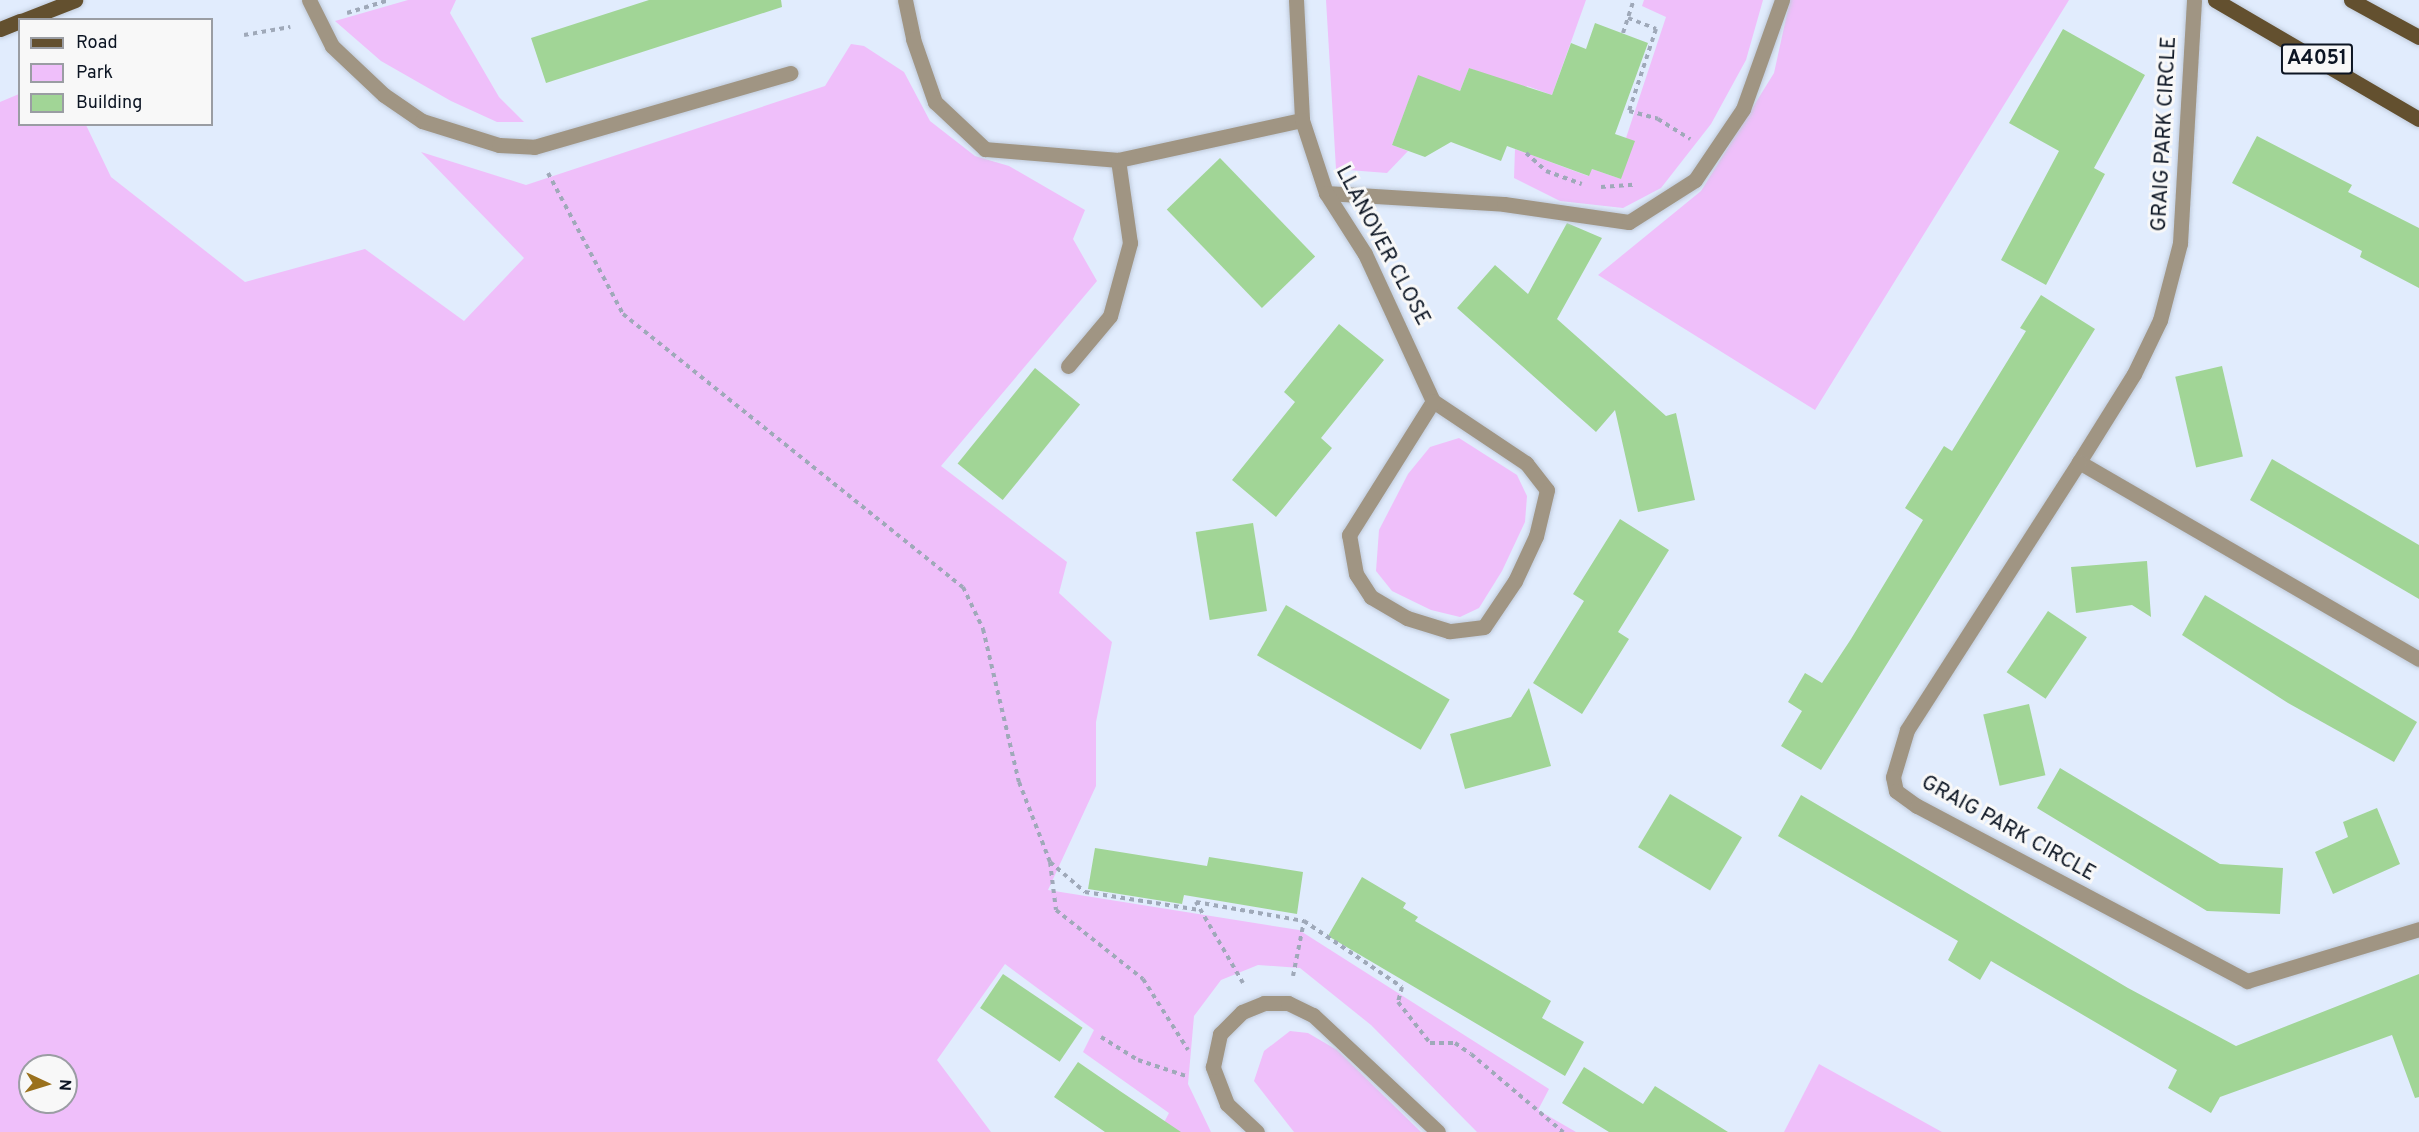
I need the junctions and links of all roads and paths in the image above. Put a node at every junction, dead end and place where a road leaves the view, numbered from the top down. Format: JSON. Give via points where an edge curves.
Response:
{"nodes":[{"id":1,"x":75,"y":0,"type":"edge"},
{"id":2,"x":309,"y":0,"type":"edge"},
{"id":3,"x":389,"y":0,"type":"edge"},
{"id":4,"x":905,"y":0,"type":"edge"},
{"id":5,"x":1296,"y":0,"type":"edge"},
{"id":6,"x":1634,"y":0,"type":"edge"},
{"id":7,"x":1782,"y":0,"type":"edge"},
{"id":8,"x":2194,"y":0,"type":"edge"},
{"id":9,"x":2215,"y":0,"type":"edge"},
{"id":10,"x":2351,"y":0,"type":"edge"},
{"id":11,"x":29,"y":18,"type":"edge"},
{"id":12,"x":1628,"y":18,"type":"junction"},
{"id":13,"x":18,"y":22,"type":"edge"},
{"id":14,"x":316,"y":22,"type":"junction"},
{"id":15,"x":0,"y":28,"type":"edge"},
{"id":16,"x":1623,"y":33,"type":"dead end"},
{"id":17,"x":244,"y":35,"type":"dead end"},
{"id":18,"x":2419,"y":37,"type":"edge"},
{"id":19,"x":791,"y":73,"type":"dead end"},
{"id":20,"x":2419,"y":119,"type":"edge"},
{"id":21,"x":1302,"y":120,"type":"junction"},
{"id":22,"x":534,"y":147,"type":"junction"},
{"id":23,"x":1714,"y":152,"type":"junction"},
{"id":24,"x":1526,"y":153,"type":"dead end"},
{"id":25,"x":1118,"y":160,"type":"junction"},
{"id":26,"x":1690,"y":184,"type":"junction"},
{"id":27,"x":1326,"y":193,"type":"junction"},
{"id":28,"x":1068,"y":366,"type":"dead end"},
{"id":29,"x":1433,"y":401,"type":"junction"},
{"id":30,"x":2079,"y":462,"type":"junction"},
{"id":31,"x":2419,"y":659,"type":"edge"},
{"id":32,"x":1050,"y":862,"type":"junction"},
{"id":33,"x":1201,"y":910,"type":"junction"},
{"id":34,"x":1304,"y":921,"type":"junction"},
{"id":35,"x":2419,"y":929,"type":"edge"},
{"id":36,"x":1288,"y":1003,"type":"junction"},
{"id":37,"x":1256,"y":1007,"type":"junction"},
{"id":38,"x":1101,"y":1037,"type":"dead end"},
{"id":39,"x":1213,"y":1067,"type":"junction"},
{"id":40,"x":1221,"y":1086,"type":"junction"},
{"id":41,"x":1257,"y":1132,"type":"edge"},
{"id":42,"x":1438,"y":1132,"type":"edge"},
{"id":43,"x":1563,"y":1132,"type":"edge"}],
"edges":[{"from":1,"to":11,"type":"main road"},
{"from":2,"to":14,"type":"street"},
{"from":3,"to":14,"type":"path"},
{"from":4,"to":25,"type":"street","via":[[913,39],[936,102],[985,149]]},
{"from":5,"to":21,"type":"street","name":"LLANOVER CLOSE"},
{"from":6,"to":12,"type":"path"},
{"from":7,"to":23,"type":"street","via":[[1743,109]]},
{"from":8,"to":30,"type":"street","name":"GRAIG PARK CIRCLE","via":[[2180,243],[2160,320],[2134,374]]},
{"from":9,"to":20,"type":"main road","number":"A4051"},
{"from":10,"to":18,"type":"main road"},
{"from":12,"to":16,"type":"path"},
{"from":12,"to":23,"type":"path","via":[[1656,29],[1629,111],[1658,119]]},
{"from":13,"to":15,"type":"main road"},
{"from":14,"to":17,"type":"path"},
{"from":14,"to":22,"type":"street","via":[[332,46],[384,95],[422,122],[499,145]]},
{"from":19,"to":22,"type":"street"},
{"from":21,"to":25,"type":"street"},
{"from":21,"to":27,"type":"street","name":"LLANOVER CLOSE"},
{"from":22,"to":32,"type":"path","via":[[623,314],[963,587],[983,628],[1019,782]]},
{"from":23,"to":26,"type":"street"},
{"from":24,"to":26,"type":"path","via":[[1546,171],[1592,188]]},
{"from":25,"to":28,"type":"street","via":[[1130,243],[1110,316]]},
{"from":26,"to":27,"type":"street","via":[[1629,222],[1504,204]]},
{"from":27,"to":29,"type":"street","name":"LLANOVER CLOSE","via":[[1365,254]]},
{"from":29,"to":29,"type":"street","via":[[1526,463],[1547,490],[1536,536],[1515,580],[1484,627],[1449,631],[1407,618],[1371,597],[1356,574],[1349,535]]},
{"from":30,"to":31,"type":"street"},
{"from":30,"to":35,"type":"street","name":"GRAIG PARK CIRCLE","via":[[1906,730],[1893,777],[1896,791],[2247,981]]},
{"from":32,"to":33,"type":"path","via":[[1085,892]]},
{"from":32,"to":39,"type":"path","via":[[1056,909],[1143,979],[1183,1046]]},
{"from":33,"to":34,"type":"path","via":[[1196,902]]},
{"from":33,"to":37,"type":"path"},
{"from":34,"to":36,"type":"path"},
{"from":34,"to":43,"type":"path","via":[[1402,987],[1398,1002],[1430,1043],[1455,1043]]},
{"from":36,"to":37,"type":"street"},
{"from":36,"to":42,"type":"street","via":[[1313,1015]]},
{"from":37,"to":39,"type":"street","via":[[1242,1012],[1220,1034]]},
{"from":38,"to":40,"type":"path","via":[[1137,1060]]},
{"from":39,"to":40,"type":"street"},
{"from":40,"to":41,"type":"street","via":[[1227,1104]]}]}
